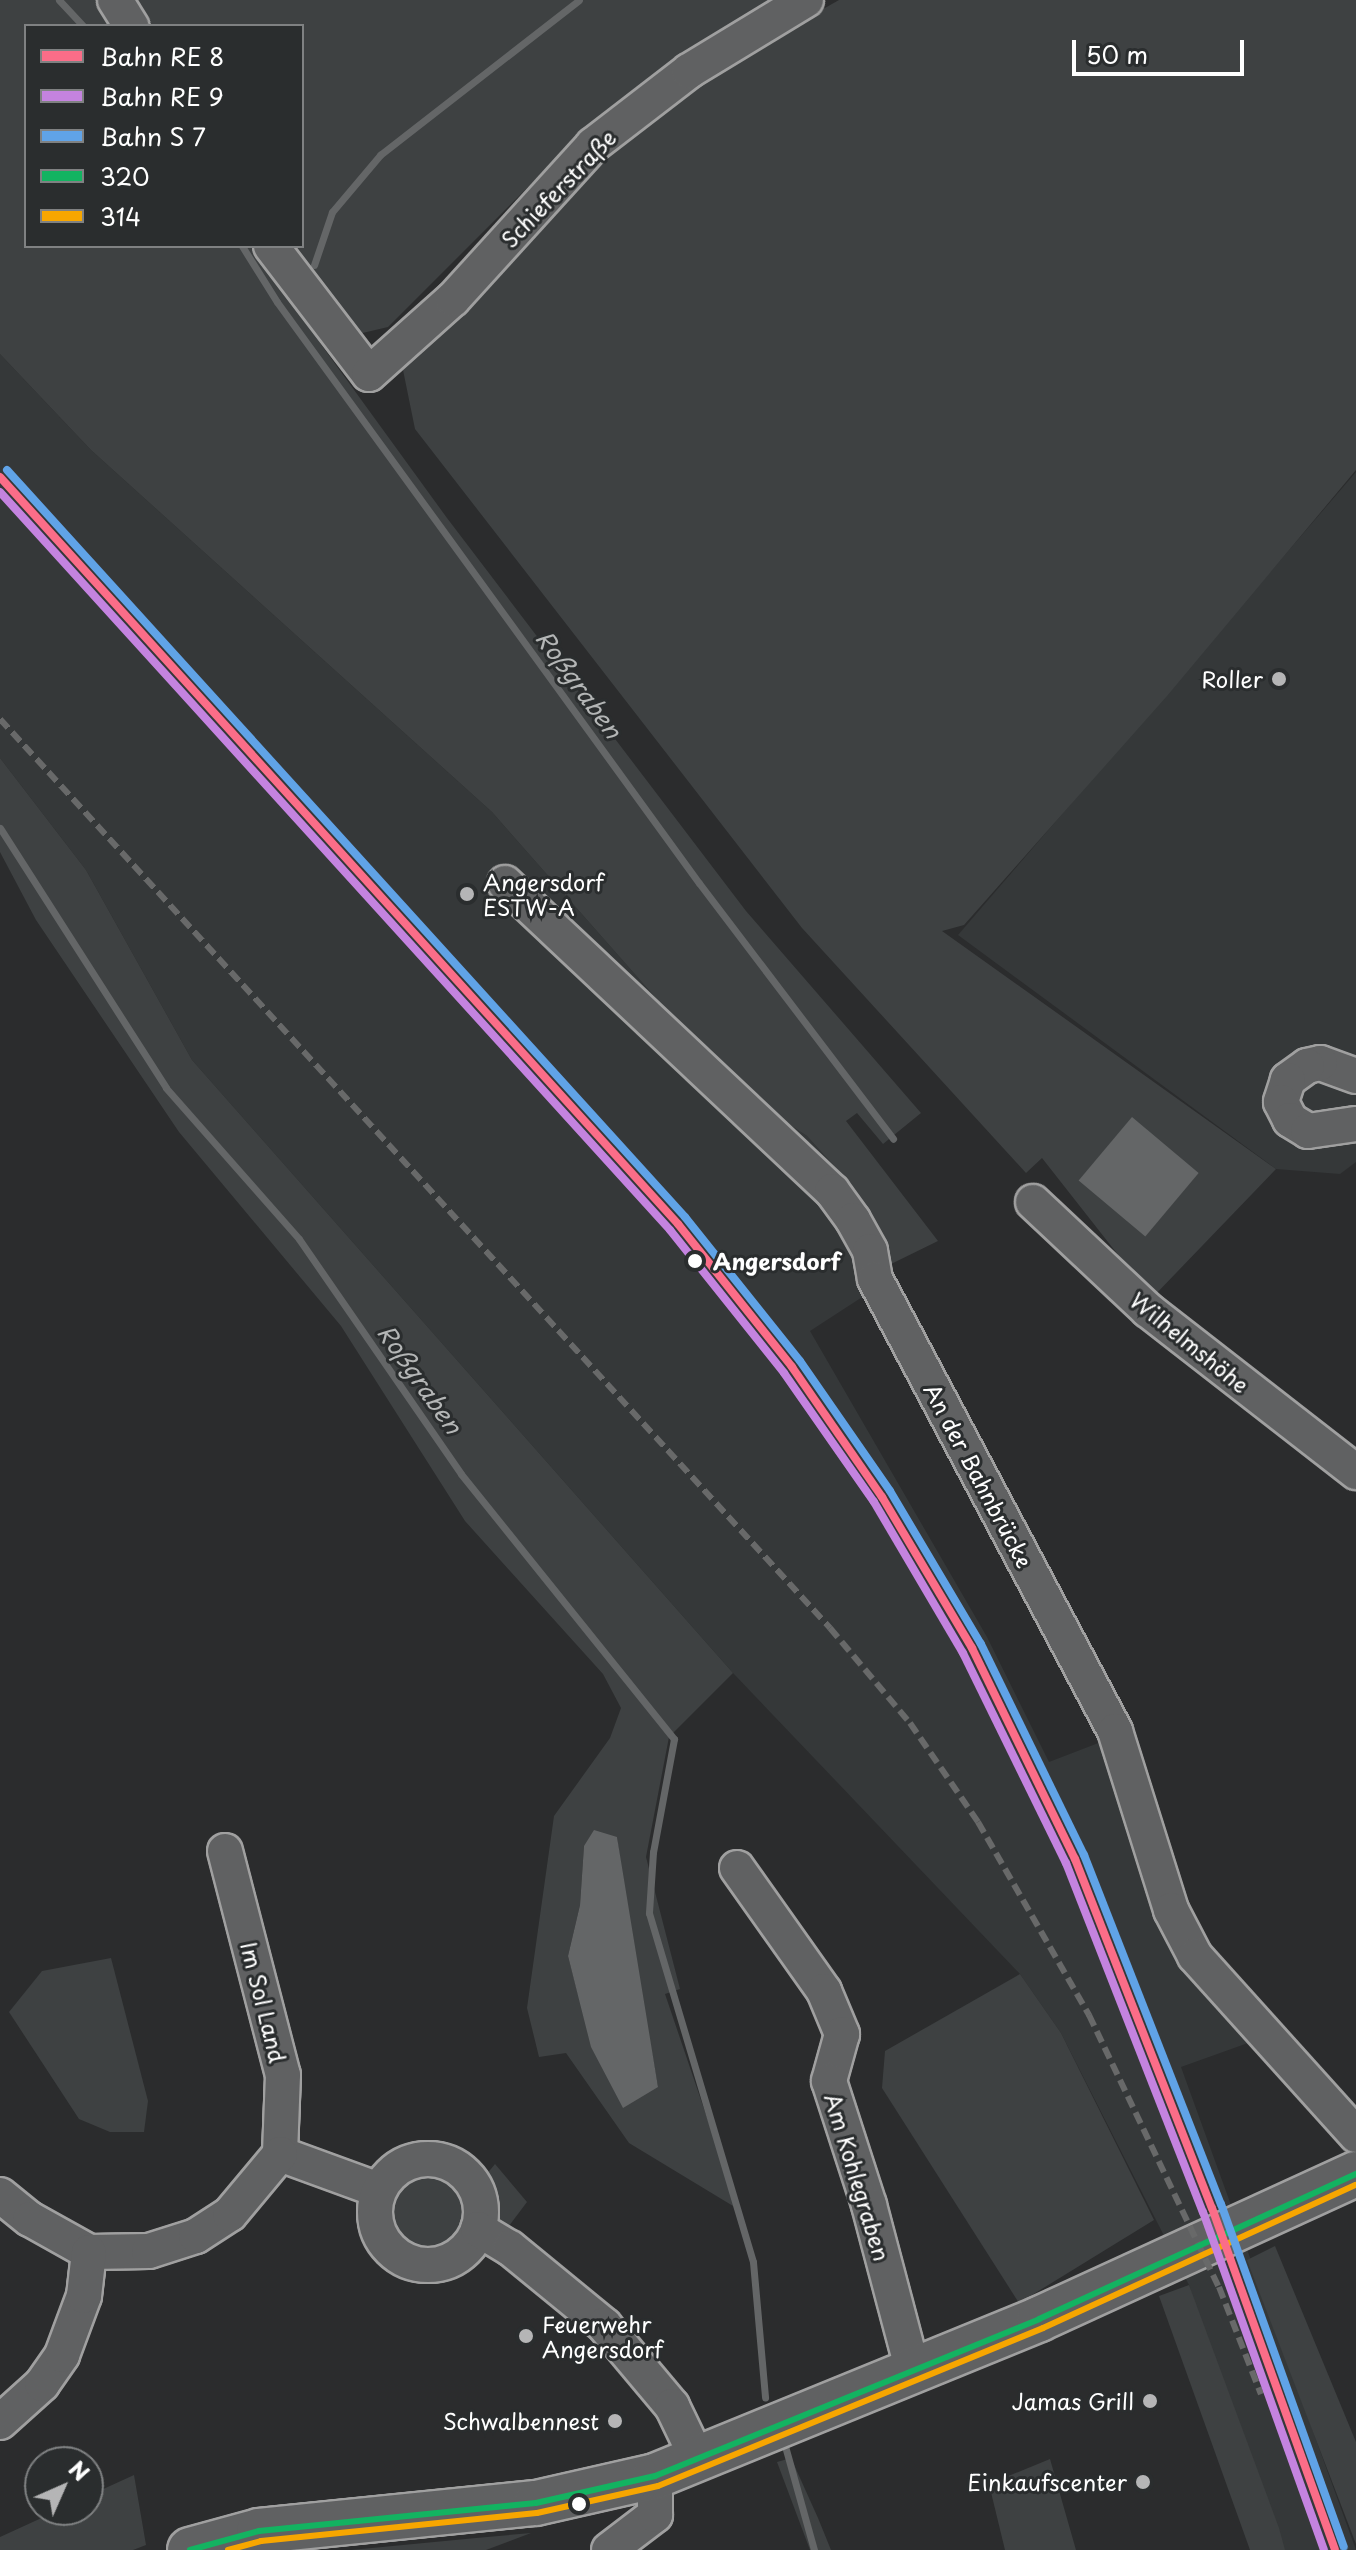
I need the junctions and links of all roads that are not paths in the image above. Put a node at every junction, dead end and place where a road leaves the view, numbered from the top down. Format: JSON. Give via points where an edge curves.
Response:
{"nodes":[{"id":1,"x":115,"y":0,"type":"edge"},
{"id":2,"x":806,"y":0,"type":"edge"},
{"id":3,"x":130,"y":24,"type":"edge"},
{"id":4,"x":273,"y":248,"type":"edge"},
{"id":5,"x":505,"y":883,"type":"dead end"},
{"id":6,"x":1356,"y":1076,"type":"edge"},
{"id":7,"x":1356,"y":1124,"type":"edge"},
{"id":8,"x":1033,"y":1202,"type":"dead end"},
{"id":9,"x":1356,"y":1472,"type":"edge"},
{"id":10,"x":225,"y":1851,"type":"dead end"},
{"id":11,"x":737,"y":1868,"type":"dead end"},
{"id":12,"x":1356,"y":2135,"type":"edge"},
{"id":13,"x":280,"y":2154,"type":"junction"},
{"id":14,"x":1356,"y":2174,"type":"edge"},
{"id":15,"x":379,"y":2190,"type":"junction"},
{"id":16,"x":0,"y":2195,"type":"edge"},
{"id":17,"x":478,"y":2229,"type":"junction"},
{"id":18,"x":89,"y":2252,"type":"junction"},
{"id":19,"x":913,"y":2372,"type":"junction"},
{"id":20,"x":1,"y":2420,"type":"edge"},
{"id":21,"x":698,"y":2460,"type":"junction"},
{"id":22,"x":655,"y":2476,"type":"junction"},
{"id":23,"x":190,"y":2550,"type":"edge"},
{"id":24,"x":609,"y":2550,"type":"edge"}],
"edges":[{"from":1,"to":3,"type":"street"},
{"from":2,"to":4,"type":"street","name":"Schieferstraße","via":[[689,71],[593,145],[453,299],[369,374]]},
{"from":5,"to":12,"type":"street","name":"An der Bahnbrücke","via":[[832,1191],[853,1220],[870,1251],[875,1279],[1115,1731],[1171,1910],[1195,1956]]},
{"from":6,"to":7,"type":"street","via":[[1320,1063],[1307,1066],[1288,1080],[1281,1102],[1290,1120],[1308,1131]]},
{"from":8,"to":9,"type":"street","name":"Wilhelmshöhe","via":[[1148,1310]]},
{"from":10,"to":13,"type":"street","name":"Im Sol Land","via":[[283,2075]]},
{"from":11,"to":19,"type":"street","name":"Am Kohlegraben","via":[[824,1991],[842,2034],[829,2081],[869,2205]]},
{"from":13,"to":15,"type":"street"},
{"from":13,"to":18,"type":"street","via":[[230,2214],[196,2236],[149,2251]]},
{"from":14,"to":19,"type":"main road"},
{"from":15,"to":17,"type":"street","via":[[388,2176],[408,2163],[449,2163],[473,2184],[481,2213]]},
{"from":15,"to":17,"type":"street","via":[[374,2205],[380,2236],[388,2249],[415,2265],[455,2258]]},
{"from":16,"to":18,"type":"street","via":[[30,2219]]},
{"from":17,"to":21,"type":"street","via":[[510,2248],[604,2325],[672,2406]]},
{"from":18,"to":20,"type":"street","via":[[84,2296],[62,2355],[42,2384]]},
{"from":19,"to":21,"type":"main road"},
{"from":21,"to":22,"type":"main road"},
{"from":22,"to":23,"type":"main road","via":[[536,2503],[259,2531]]},
{"from":22,"to":24,"type":"street","via":[[655,2515]]}]}
